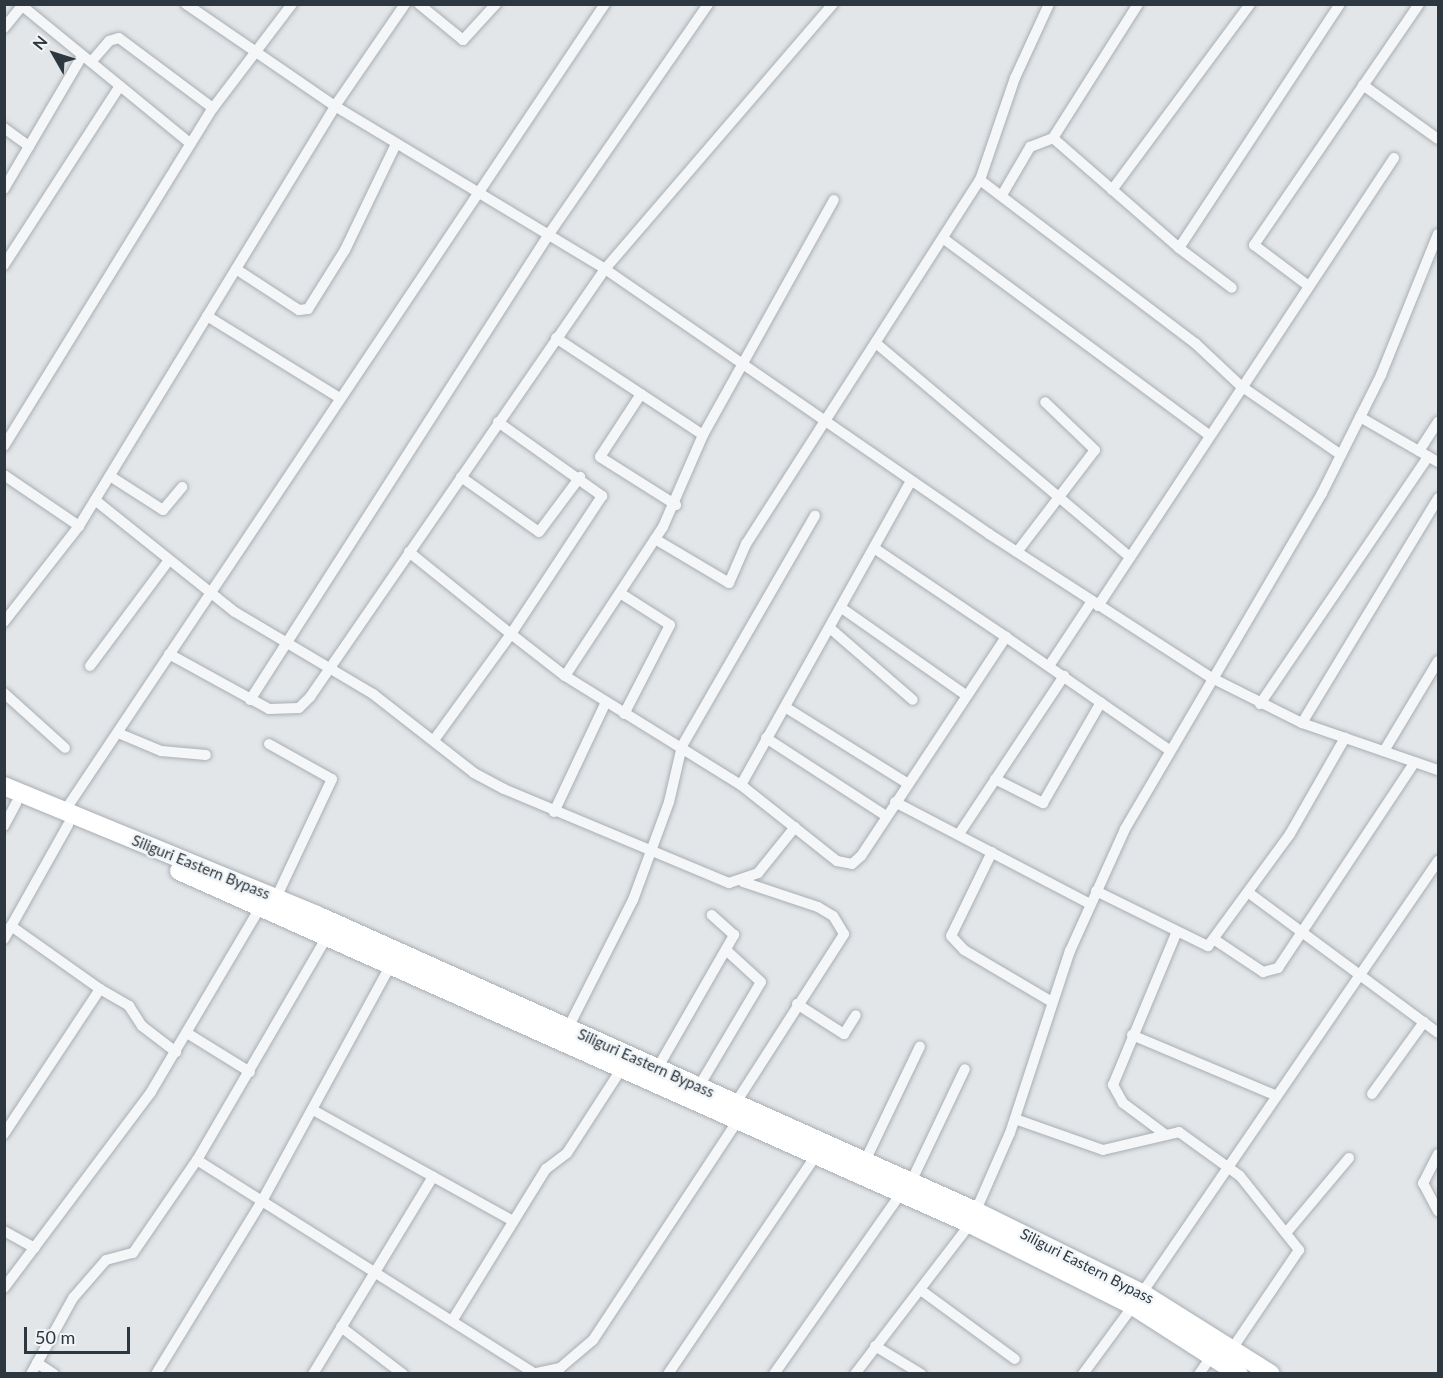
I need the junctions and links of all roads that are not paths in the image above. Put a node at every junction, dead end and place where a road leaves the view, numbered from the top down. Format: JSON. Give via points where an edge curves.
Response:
{"nodes":[{"id":1,"x":186,"y":4,"type":"edge"},
{"id":2,"x":292,"y":4,"type":"edge"},
{"id":3,"x":405,"y":4,"type":"edge"},
{"id":4,"x":419,"y":4,"type":"edge"},
{"id":5,"x":496,"y":4,"type":"edge"},
{"id":6,"x":605,"y":4,"type":"edge"},
{"id":7,"x":708,"y":4,"type":"edge"},
{"id":8,"x":833,"y":4,"type":"edge"},
{"id":9,"x":1049,"y":4,"type":"edge"},
{"id":10,"x":1138,"y":4,"type":"edge"},
{"id":11,"x":1340,"y":4,"type":"edge"},
{"id":12,"x":1419,"y":4,"type":"edge"},
{"id":13,"x":21,"y":5,"type":"edge"},
{"id":14,"x":1245,"y":6,"type":"edge"},
{"id":15,"x":4,"y":28,"type":"edge"},
{"id":16,"x":255,"y":53,"type":"junction"},
{"id":17,"x":87,"y":59,"type":"junction"},
{"id":18,"x":120,"y":86,"type":"junction"},
{"id":19,"x":1363,"y":86,"type":"junction"},
{"id":20,"x":335,"y":106,"type":"junction"},
{"id":21,"x":213,"y":108,"type":"junction"},
{"id":22,"x":4,"y":128,"type":"edge"},
{"id":23,"x":1053,"y":138,"type":"junction"},
{"id":24,"x":1438,"y":139,"type":"edge"},
{"id":25,"x":190,"y":143,"type":"junction"},
{"id":26,"x":396,"y":144,"type":"junction"},
{"id":27,"x":29,"y":146,"type":"junction"},
{"id":28,"x":1394,"y":158,"type":"dead end"},
{"id":29,"x":980,"y":180,"type":"junction"},
{"id":30,"x":4,"y":189,"type":"edge"},
{"id":31,"x":1112,"y":190,"type":"junction"},
{"id":32,"x":479,"y":191,"type":"junction"},
{"id":33,"x":1002,"y":195,"type":"junction"},
{"id":34,"x":834,"y":200,"type":"dead end"},
{"id":35,"x":549,"y":234,"type":"junction"},
{"id":36,"x":1438,"y":234,"type":"edge"},
{"id":37,"x":945,"y":239,"type":"junction"},
{"id":38,"x":1179,"y":248,"type":"junction"},
{"id":39,"x":4,"y":265,"type":"edge"},
{"id":40,"x":236,"y":269,"type":"junction"},
{"id":41,"x":605,"y":269,"type":"junction"},
{"id":42,"x":1306,"y":284,"type":"junction"},
{"id":43,"x":1232,"y":288,"type":"dead end"},
{"id":44,"x":207,"y":316,"type":"junction"},
{"id":45,"x":556,"y":338,"type":"junction"},
{"id":46,"x":877,"y":344,"type":"junction"},
{"id":47,"x":743,"y":367,"type":"junction"},
{"id":48,"x":1241,"y":386,"type":"junction"},
{"id":49,"x":641,"y":394,"type":"junction"},
{"id":50,"x":340,"y":398,"type":"junction"},
{"id":51,"x":1045,"y":402,"type":"dead end"},
{"id":52,"x":1360,"y":417,"type":"junction"},
{"id":53,"x":824,"y":421,"type":"junction"},
{"id":54,"x":498,"y":422,"type":"junction"},
{"id":55,"x":1438,"y":422,"type":"edge"},
{"id":56,"x":703,"y":435,"type":"junction"},
{"id":57,"x":1209,"y":435,"type":"junction"},
{"id":58,"x":4,"y":446,"type":"edge"},
{"id":59,"x":1424,"y":454,"type":"junction"},
{"id":60,"x":1341,"y":455,"type":"junction"},
{"id":61,"x":1438,"y":462,"type":"edge"},
{"id":62,"x":4,"y":475,"type":"edge"},
{"id":63,"x":110,"y":476,"type":"junction"},
{"id":64,"x":461,"y":477,"type":"junction"},
{"id":65,"x":580,"y":477,"type":"junction"},
{"id":66,"x":912,"y":481,"type":"junction"},
{"id":67,"x":182,"y":487,"type":"dead end"},
{"id":68,"x":1058,"y":497,"type":"junction"},
{"id":69,"x":1438,"y":498,"type":"edge"},
{"id":70,"x":94,"y":500,"type":"junction"},
{"id":71,"x":676,"y":504,"type":"junction"},
{"id":72,"x":815,"y":516,"type":"dead end"},
{"id":73,"x":79,"y":526,"type":"junction"},
{"id":74,"x":655,"y":539,"type":"junction"},
{"id":75,"x":874,"y":548,"type":"junction"},
{"id":76,"x":410,"y":552,"type":"junction"},
{"id":77,"x":1017,"y":552,"type":"junction"},
{"id":78,"x":1130,"y":557,"type":"junction"},
{"id":79,"x":170,"y":560,"type":"junction"},
{"id":80,"x":210,"y":592,"type":"junction"},
{"id":81,"x":620,"y":593,"type":"junction"},
{"id":82,"x":1095,"y":603,"type":"junction"},
{"id":83,"x":843,"y":609,"type":"junction"},
{"id":84,"x":4,"y":622,"type":"edge"},
{"id":85,"x":831,"y":629,"type":"junction"},
{"id":86,"x":511,"y":634,"type":"junction"},
{"id":87,"x":1006,"y":637,"type":"junction"},
{"id":88,"x":287,"y":645,"type":"junction"},
{"id":89,"x":169,"y":654,"type":"junction"},
{"id":90,"x":1438,"y":661,"type":"edge"},
{"id":91,"x":90,"y":666,"type":"dead end"},
{"id":92,"x":1049,"y":666,"type":"junction"},
{"id":93,"x":328,"y":667,"type":"junction"},
{"id":94,"x":565,"y":676,"type":"junction"},
{"id":95,"x":1064,"y":676,"type":"junction"},
{"id":96,"x":1210,"y":677,"type":"junction"},
{"id":97,"x":4,"y":693,"type":"edge"},
{"id":98,"x":966,"y":695,"type":"junction"},
{"id":99,"x":250,"y":700,"type":"junction"},
{"id":100,"x":913,"y":700,"type":"dead end"},
{"id":101,"x":606,"y":702,"type":"junction"},
{"id":102,"x":1101,"y":702,"type":"junction"},
{"id":103,"x":1260,"y":704,"type":"junction"},
{"id":104,"x":785,"y":707,"type":"junction"},
{"id":105,"x":624,"y":714,"type":"junction"},
{"id":106,"x":1302,"y":723,"type":"junction"},
{"id":107,"x":118,"y":733,"type":"junction"},
{"id":108,"x":766,"y":738,"type":"junction"},
{"id":109,"x":1345,"y":738,"type":"junction"},
{"id":110,"x":434,"y":740,"type":"junction"},
{"id":111,"x":269,"y":744,"type":"dead end"},
{"id":112,"x":65,"y":747,"type":"dead end"},
{"id":113,"x":682,"y":747,"type":"junction"},
{"id":114,"x":1168,"y":749,"type":"junction"},
{"id":115,"x":1384,"y":751,"type":"junction"},
{"id":116,"x":206,"y":755,"type":"dead end"},
{"id":117,"x":1415,"y":762,"type":"junction"},
{"id":118,"x":1438,"y":770,"type":"edge"},
{"id":119,"x":995,"y":780,"type":"junction"},
{"id":120,"x":908,"y":784,"type":"junction"},
{"id":121,"x":741,"y":785,"type":"junction"},
{"id":122,"x":4,"y":786,"type":"edge"},
{"id":123,"x":10,"y":801,"type":"edge"},
{"id":124,"x":896,"y":802,"type":"junction"},
{"id":125,"x":554,"y":812,"type":"junction"},
{"id":126,"x":886,"y":816,"type":"junction"},
{"id":127,"x":66,"y":819,"type":"junction"},
{"id":128,"x":4,"y":826,"type":"edge"},
{"id":129,"x":795,"y":827,"type":"junction"},
{"id":130,"x":959,"y":834,"type":"junction"},
{"id":131,"x":992,"y":852,"type":"junction"},
{"id":132,"x":650,"y":854,"type":"junction"},
{"id":133,"x":1438,"y":861,"type":"edge"},
{"id":134,"x":743,"y":882,"type":"junction"},
{"id":135,"x":1096,"y":891,"type":"junction"},
{"id":136,"x":1249,"y":893,"type":"junction"},
{"id":137,"x":269,"y":902,"type":"junction"},
{"id":138,"x":1090,"y":904,"type":"junction"},
{"id":139,"x":712,"y":915,"type":"dead end"},
{"id":140,"x":10,"y":927,"type":"junction"},
{"id":141,"x":1302,"y":932,"type":"junction"},
{"id":142,"x":1176,"y":934,"type":"junction"},
{"id":143,"x":328,"y":935,"type":"junction"},
{"id":144,"x":4,"y":939,"type":"edge"},
{"id":145,"x":1215,"y":940,"type":"junction"},
{"id":146,"x":726,"y":950,"type":"junction"},
{"id":147,"x":392,"y":963,"type":"junction"},
{"id":148,"x":1362,"y":975,"type":"junction"},
{"id":149,"x":100,"y":988,"type":"junction"},
{"id":150,"x":1052,"y":1002,"type":"junction"},
{"id":151,"x":797,"y":1004,"type":"junction"},
{"id":152,"x":856,"y":1015,"type":"dead end"},
{"id":153,"x":1424,"y":1022,"type":"junction"},
{"id":154,"x":568,"y":1028,"type":"junction"},
{"id":155,"x":187,"y":1033,"type":"junction"},
{"id":156,"x":1438,"y":1033,"type":"edge"},
{"id":157,"x":1132,"y":1035,"type":"junction"},
{"id":158,"x":920,"y":1046,"type":"dead end"},
{"id":159,"x":176,"y":1052,"type":"junction"},
{"id":160,"x":622,"y":1068,"type":"junction"},
{"id":161,"x":965,"y":1068,"type":"dead end"},
{"id":162,"x":657,"y":1069,"type":"junction"},
{"id":163,"x":250,"y":1072,"type":"junction"},
{"id":164,"x":698,"y":1088,"type":"junction"},
{"id":165,"x":1372,"y":1094,"type":"dead end"},
{"id":166,"x":1278,"y":1096,"type":"junction"},
{"id":167,"x":313,"y":1110,"type":"junction"},
{"id":168,"x":737,"y":1112,"type":"junction"},
{"id":169,"x":1015,"y":1119,"type":"junction"},
{"id":170,"x":4,"y":1134,"type":"edge"},
{"id":171,"x":1166,"y":1135,"type":"junction"},
{"id":172,"x":1438,"y":1154,"type":"edge"},
{"id":173,"x":816,"y":1155,"type":"junction"},
{"id":174,"x":1349,"y":1158,"type":"dead end"},
{"id":175,"x":197,"y":1160,"type":"junction"},
{"id":176,"x":865,"y":1161,"type":"junction"},
{"id":177,"x":1228,"y":1168,"type":"junction"},
{"id":178,"x":433,"y":1177,"type":"junction"},
{"id":179,"x":906,"y":1187,"type":"junction"},
{"id":180,"x":262,"y":1201,"type":"junction"},
{"id":181,"x":1438,"y":1211,"type":"edge"},
{"id":182,"x":973,"y":1218,"type":"junction"},
{"id":183,"x":513,"y":1221,"type":"junction"},
{"id":184,"x":4,"y":1231,"type":"edge"},
{"id":185,"x":1286,"y":1233,"type":"junction"},
{"id":186,"x":34,"y":1248,"type":"junction"},
{"id":187,"x":374,"y":1272,"type":"junction"},
{"id":188,"x":4,"y":1288,"type":"edge"},
{"id":189,"x":922,"y":1291,"type":"junction"},
{"id":190,"x":1138,"y":1299,"type":"junction"},
{"id":191,"x":452,"y":1321,"type":"junction"},
{"id":192,"x":341,"y":1327,"type":"junction"},
{"id":193,"x":875,"y":1346,"type":"junction"},
{"id":194,"x":1232,"y":1349,"type":"junction"},
{"id":195,"x":1211,"y":1357,"type":"junction"},
{"id":196,"x":1015,"y":1359,"type":"dead end"},
{"id":197,"x":37,"y":1363,"type":"junction"},
{"id":198,"x":532,"y":1373,"type":"edge"},
{"id":199,"x":32,"y":1374,"type":"edge"},
{"id":200,"x":54,"y":1374,"type":"edge"},
{"id":201,"x":156,"y":1374,"type":"edge"},
{"id":202,"x":313,"y":1374,"type":"edge"},
{"id":203,"x":403,"y":1374,"type":"edge"},
{"id":204,"x":668,"y":1374,"type":"edge"},
{"id":205,"x":774,"y":1374,"type":"edge"},
{"id":206,"x":855,"y":1374,"type":"edge"},
{"id":207,"x":921,"y":1374,"type":"edge"},
{"id":208,"x":1083,"y":1374,"type":"edge"},
{"id":209,"x":1199,"y":1374,"type":"edge"},
{"id":210,"x":1239,"y":1374,"type":"edge"},
{"id":211,"x":1271,"y":1374,"type":"edge"}],
"edges":[{"from":1,"to":16,"type":"street"},
{"from":2,"to":16,"type":"street"},
{"from":3,"to":20,"type":"street"},
{"from":4,"to":5,"type":"street","via":[[463,40]]},
{"from":6,"to":32,"type":"street"},
{"from":7,"to":35,"type":"street"},
{"from":8,"to":41,"type":"street"},
{"from":9,"to":29,"type":"street","via":[[1015,78]]},
{"from":10,"to":23,"type":"street"},
{"from":11,"to":38,"type":"street"},
{"from":12,"to":19,"type":"street"},
{"from":13,"to":15,"type":"street"},
{"from":13,"to":17,"type":"street"},
{"from":14,"to":31,"type":"street"},
{"from":16,"to":20,"type":"street"},
{"from":16,"to":21,"type":"street"},
{"from":17,"to":18,"type":"street"},
{"from":17,"to":21,"type":"street","via":[[119,38]]},
{"from":17,"to":27,"type":"street"},
{"from":18,"to":25,"type":"street"},
{"from":18,"to":39,"type":"street"},
{"from":19,"to":24,"type":"street"},
{"from":19,"to":42,"type":"street","via":[[1254,244],[1257,252]]},
{"from":20,"to":26,"type":"street"},
{"from":20,"to":40,"type":"street"},
{"from":21,"to":25,"type":"street"},
{"from":22,"to":27,"type":"street"},
{"from":23,"to":31,"type":"street"},
{"from":23,"to":33,"type":"street","via":[[1030,147]]},
{"from":25,"to":58,"type":"street"},
{"from":26,"to":32,"type":"street"},
{"from":26,"to":40,"type":"street","via":[[345,250],[308,309],[299,310]]},
{"from":27,"to":30,"type":"street"},
{"from":28,"to":42,"type":"street"},
{"from":29,"to":33,"type":"street"},
{"from":29,"to":37,"type":"street"},
{"from":31,"to":38,"type":"street"},
{"from":32,"to":35,"type":"street"},
{"from":32,"to":50,"type":"street"},
{"from":33,"to":48,"type":"street","via":[[1195,343]]},
{"from":34,"to":47,"type":"street"},
{"from":35,"to":41,"type":"street"},
{"from":35,"to":88,"type":"street"},
{"from":36,"to":52,"type":"street"},
{"from":37,"to":46,"type":"street"},
{"from":37,"to":57,"type":"street"},
{"from":38,"to":43,"type":"street"},
{"from":40,"to":44,"type":"street"},
{"from":41,"to":45,"type":"street"},
{"from":41,"to":47,"type":"street"},
{"from":42,"to":48,"type":"street"},
{"from":44,"to":50,"type":"street"},
{"from":44,"to":63,"type":"street"},
{"from":45,"to":49,"type":"street"},
{"from":45,"to":54,"type":"street"},
{"from":46,"to":53,"type":"street"},
{"from":46,"to":68,"type":"street"},
{"from":47,"to":53,"type":"street"},
{"from":47,"to":56,"type":"street"},
{"from":48,"to":57,"type":"street"},
{"from":48,"to":60,"type":"street"},
{"from":49,"to":56,"type":"street"},
{"from":49,"to":71,"type":"street","via":[[600,457]]},
{"from":50,"to":80,"type":"street"},
{"from":51,"to":68,"type":"street","via":[[1095,450]]},
{"from":52,"to":59,"type":"street"},
{"from":52,"to":60,"type":"street"},
{"from":53,"to":66,"type":"street"},
{"from":53,"to":74,"type":"street","via":[[746,544],[729,583]]},
{"from":54,"to":64,"type":"street"},
{"from":54,"to":65,"type":"street"},
{"from":55,"to":59,"type":"street"},
{"from":56,"to":71,"type":"street"},
{"from":57,"to":78,"type":"street"},
{"from":59,"to":61,"type":"street"},
{"from":59,"to":103,"type":"street"},
{"from":60,"to":96,"type":"street"},
{"from":62,"to":73,"type":"street"},
{"from":63,"to":67,"type":"street","via":[[163,510]]},
{"from":63,"to":70,"type":"street"},
{"from":64,"to":65,"type":"street","via":[[539,531]]},
{"from":64,"to":76,"type":"street"},
{"from":65,"to":86,"type":"street","via":[[598,490],[601,503]]},
{"from":66,"to":75,"type":"street"},
{"from":66,"to":77,"type":"street"},
{"from":68,"to":77,"type":"street"},
{"from":68,"to":78,"type":"street"},
{"from":69,"to":106,"type":"street"},
{"from":70,"to":73,"type":"street"},
{"from":70,"to":79,"type":"street"},
{"from":71,"to":74,"type":"street"},
{"from":72,"to":113,"type":"street"},
{"from":73,"to":84,"type":"street"},
{"from":74,"to":81,"type":"street"},
{"from":75,"to":83,"type":"street"},
{"from":75,"to":87,"type":"street"},
{"from":76,"to":86,"type":"street"},
{"from":76,"to":93,"type":"street"},
{"from":77,"to":82,"type":"street"},
{"from":78,"to":82,"type":"street"},
{"from":79,"to":80,"type":"street"},
{"from":79,"to":91,"type":"street"},
{"from":80,"to":88,"type":"street"},
{"from":80,"to":89,"type":"street"},
{"from":81,"to":94,"type":"street"},
{"from":81,"to":105,"type":"street","via":[[670,625]]},
{"from":82,"to":92,"type":"street"},
{"from":82,"to":96,"type":"street"},
{"from":83,"to":85,"type":"street"},
{"from":83,"to":98,"type":"street"},
{"from":85,"to":100,"type":"street"},
{"from":85,"to":104,"type":"street"},
{"from":86,"to":94,"type":"street"},
{"from":86,"to":110,"type":"street"},
{"from":87,"to":92,"type":"street"},
{"from":87,"to":98,"type":"street"},
{"from":88,"to":93,"type":"street"},
{"from":88,"to":99,"type":"street"},
{"from":89,"to":99,"type":"street"},
{"from":89,"to":107,"type":"street"},
{"from":90,"to":115,"type":"street"},
{"from":92,"to":95,"type":"street"},
{"from":93,"to":99,"type":"street","via":[[298,708],[269,709]]},
{"from":93,"to":110,"type":"street"},
{"from":94,"to":101,"type":"street"},
{"from":95,"to":102,"type":"street"},
{"from":95,"to":119,"type":"street"},
{"from":96,"to":103,"type":"street"},
{"from":96,"to":114,"type":"street"},
{"from":97,"to":112,"type":"street"},
{"from":98,"to":120,"type":"street"},
{"from":101,"to":105,"type":"street"},
{"from":101,"to":125,"type":"street"},
{"from":102,"to":114,"type":"street"},
{"from":102,"to":119,"type":"street","via":[[1043,803]]},
{"from":103,"to":106,"type":"street"},
{"from":104,"to":108,"type":"street"},
{"from":104,"to":120,"type":"street"},
{"from":105,"to":113,"type":"street"},
{"from":106,"to":109,"type":"street"},
{"from":107,"to":116,"type":"street","via":[[160,751]]},
{"from":107,"to":127,"type":"street"},
{"from":108,"to":121,"type":"street"},
{"from":108,"to":126,"type":"street"},
{"from":109,"to":115,"type":"street"},
{"from":109,"to":136,"type":"street"},
{"from":110,"to":125,"type":"street","via":[[474,773]]},
{"from":111,"to":137,"type":"street","via":[[318,766],[332,779]]},
{"from":113,"to":121,"type":"street"},
{"from":113,"to":132,"type":"street"},
{"from":114,"to":135,"type":"street"},
{"from":115,"to":117,"type":"street"},
{"from":117,"to":118,"type":"street"},
{"from":117,"to":141,"type":"street"},
{"from":119,"to":130,"type":"street"},
{"from":120,"to":124,"type":"street"},
{"from":121,"to":129,"type":"street"},
{"from":122,"to":127,"type":"main road","name":"Siliguri Eastern Bypass"},
{"from":123,"to":127,"type":"main road","name":"Siliguri Eastern Bypass"},
{"from":123,"to":128,"type":"street"},
{"from":124,"to":126,"type":"street"},
{"from":124,"to":130,"type":"street"},
{"from":125,"to":132,"type":"street"},
{"from":126,"to":129,"type":"street","via":[[861,856],[845,865]]},
{"from":127,"to":137,"type":"main road","name":"Siliguri Eastern Bypass"},
{"from":127,"to":140,"type":"street"},
{"from":129,"to":134,"type":"street","via":[[758,873]]},
{"from":130,"to":131,"type":"street"},
{"from":131,"to":138,"type":"street"},
{"from":131,"to":150,"type":"street","via":[[951,936],[964,950]]},
{"from":132,"to":134,"type":"street","via":[[718,882]]},
{"from":132,"to":154,"type":"street","via":[[606,957]]},
{"from":133,"to":148,"type":"street"},
{"from":134,"to":151,"type":"street","via":[[818,907],[841,924],[841,944]]},
{"from":135,"to":138,"type":"street"},
{"from":135,"to":142,"type":"street"},
{"from":136,"to":141,"type":"street"},
{"from":136,"to":145,"type":"street"},
{"from":137,"to":143,"type":"main road","name":"Siliguri Eastern Bypass"},
{"from":137,"to":154,"type":"main road","name":"Siliguri Eastern Bypass"},
{"from":137,"to":155,"type":"street"},
{"from":138,"to":150,"type":"street"},
{"from":139,"to":146,"type":"street","via":[[734,935]]},
{"from":140,"to":144,"type":"street"},
{"from":140,"to":149,"type":"street"},
{"from":141,"to":145,"type":"street","via":[[1270,974]]},
{"from":141,"to":148,"type":"street"},
{"from":142,"to":145,"type":"street","via":[[1202,947]]},
{"from":142,"to":157,"type":"street"},
{"from":143,"to":147,"type":"main road","name":"Siliguri Eastern Bypass"},
{"from":143,"to":163,"type":"street"},
{"from":146,"to":162,"type":"street"},
{"from":146,"to":164,"type":"street","via":[[761,982]]},
{"from":147,"to":160,"type":"main road","name":"Siliguri Eastern Bypass"},
{"from":147,"to":167,"type":"street"},
{"from":148,"to":153,"type":"street"},
{"from":148,"to":166,"type":"street"},
{"from":149,"to":159,"type":"street","via":[[129,1006],[142,1026]]},
{"from":149,"to":170,"type":"street"},
{"from":150,"to":169,"type":"street"},
{"from":151,"to":152,"type":"street","via":[[844,1034]]},
{"from":151,"to":168,"type":"street"},
{"from":153,"to":156,"type":"street"},
{"from":153,"to":165,"type":"street"},
{"from":154,"to":162,"type":"main road","name":"Siliguri Eastern Bypass"},
{"from":155,"to":159,"type":"street"},
{"from":155,"to":163,"type":"street"},
{"from":157,"to":166,"type":"street"},
{"from":157,"to":171,"type":"street","via":[[1113,1076],[1116,1095]]},
{"from":158,"to":176,"type":"street"},
{"from":159,"to":186,"type":"street"},
{"from":160,"to":168,"type":"main road","name":"Siliguri Eastern Bypass"},
{"from":160,"to":183,"type":"street","via":[[567,1153],[546,1169]]},
{"from":161,"to":179,"type":"street"},
{"from":162,"to":164,"type":"main road","name":"Siliguri Eastern Bypass"},
{"from":163,"to":175,"type":"street"},
{"from":164,"to":168,"type":"main road","name":"Siliguri Eastern Bypass"},
{"from":166,"to":177,"type":"street"},
{"from":167,"to":178,"type":"street"},
{"from":167,"to":180,"type":"street"},
{"from":168,"to":173,"type":"main road","name":"Siliguri Eastern Bypass"},
{"from":168,"to":176,"type":"main road","name":"Siliguri Eastern Bypass"},
{"from":168,"to":198,"type":"street","via":[[593,1340],[560,1368]]},
{"from":169,"to":171,"type":"street","via":[[1103,1150]]},
{"from":169,"to":182,"type":"street"},
{"from":171,"to":177,"type":"street","via":[[1185,1135]]},
{"from":172,"to":181,"type":"street","via":[[1423,1183]]},
{"from":173,"to":179,"type":"main road","name":"Siliguri Eastern Bypass"},
{"from":173,"to":204,"type":"street"},
{"from":174,"to":185,"type":"street"},
{"from":175,"to":180,"type":"street"},
{"from":175,"to":197,"type":"street","via":[[133,1253],[106,1260],[72,1298]]},
{"from":176,"to":179,"type":"main road","name":"Siliguri Eastern Bypass"},
{"from":177,"to":185,"type":"street"},
{"from":177,"to":190,"type":"street"},
{"from":178,"to":183,"type":"street"},
{"from":178,"to":187,"type":"street"},
{"from":179,"to":182,"type":"main road","name":"Siliguri Eastern Bypass"},
{"from":179,"to":205,"type":"street"},
{"from":180,"to":187,"type":"street"},
{"from":180,"to":201,"type":"street"},
{"from":182,"to":189,"type":"street"},
{"from":182,"to":190,"type":"main road","name":"Siliguri Eastern Bypass"},
{"from":183,"to":191,"type":"street"},
{"from":184,"to":186,"type":"street"},
{"from":185,"to":194,"type":"street","via":[[1299,1250],[1298,1257]]},
{"from":186,"to":188,"type":"street"},
{"from":187,"to":191,"type":"street"},
{"from":187,"to":192,"type":"street"},
{"from":189,"to":193,"type":"street"},
{"from":189,"to":196,"type":"street"},
{"from":190,"to":194,"type":"main road","name":"Siliguri Eastern Bypass"},
{"from":190,"to":195,"type":"main road","name":"Siliguri Eastern Bypass"},
{"from":190,"to":208,"type":"street"},
{"from":191,"to":198,"type":"street"},
{"from":192,"to":202,"type":"street"},
{"from":192,"to":203,"type":"street"},
{"from":193,"to":206,"type":"street"},
{"from":193,"to":207,"type":"street"},
{"from":194,"to":211,"type":"main road","name":"Siliguri Eastern Bypass"},
{"from":195,"to":209,"type":"street"},
{"from":195,"to":210,"type":"main road","name":"Siliguri Eastern Bypass"},
{"from":197,"to":199,"type":"street"},
{"from":197,"to":200,"type":"street"}]}
